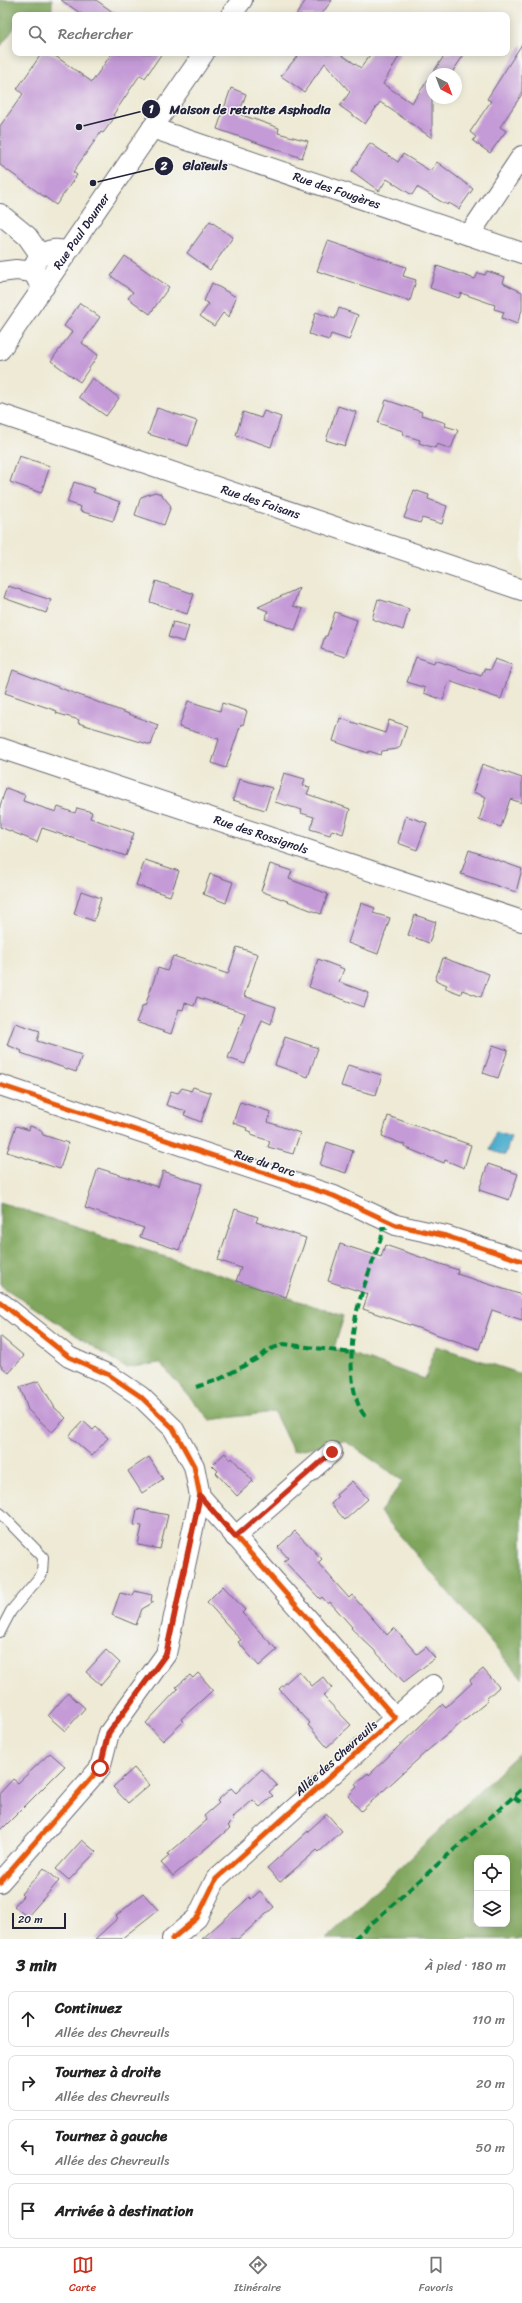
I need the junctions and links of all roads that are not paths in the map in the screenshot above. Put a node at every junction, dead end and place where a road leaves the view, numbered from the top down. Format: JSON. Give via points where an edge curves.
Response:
{"nodes":[{"id":1,"x":242,"y":0,"type":"edge"},
{"id":2,"x":233,"y":12,"type":"edge"},
{"id":3,"x":202,"y":56,"type":"edge"},
{"id":4,"x":152,"y":128,"type":"junction"},
{"id":5,"x":522,"y":156,"type":"edge"},
{"id":6,"x":0,"y":214,"type":"edge"},
{"id":7,"x":469,"y":235,"type":"junction"},
{"id":8,"x":68,"y":252,"type":"junction"},
{"id":9,"x":522,"y":253,"type":"edge"},
{"id":10,"x":0,"y":272,"type":"edge"},
{"id":11,"x":39,"y":272,"type":"junction"},
{"id":12,"x":0,"y":350,"type":"edge"},
{"id":13,"x":0,"y":414,"type":"edge"},
{"id":14,"x":522,"y":590,"type":"edge"},
{"id":15,"x":0,"y":748,"type":"edge"},
{"id":16,"x":522,"y":921,"type":"edge"},
{"id":17,"x":0,"y":1085,"type":"edge"},
{"id":18,"x":522,"y":1261,"type":"edge"},
{"id":19,"x":0,"y":1302,"type":"edge"},
{"id":20,"x":332,"y":1452,"type":"dead end"},
{"id":21,"x":200,"y":1496,"type":"junction"},
{"id":22,"x":0,"y":1513,"type":"edge"},
{"id":23,"x":235,"y":1537,"type":"junction"},
{"id":24,"x":3,"y":1617,"type":"edge"},
{"id":25,"x":0,"y":1632,"type":"edge"},
{"id":26,"x":433,"y":1685,"type":"dead end"},
{"id":27,"x":395,"y":1718,"type":"junction"},
{"id":28,"x":0,"y":1882,"type":"edge"},
{"id":29,"x":172,"y":1939,"type":"edge"}],
"edges":[{"from":1,"to":2,"type":"street"},
{"from":3,"to":4,"type":"street","name":"Rue Paul Doumer"},
{"from":4,"to":7,"type":"street","name":"Rue des Fougères"},
{"from":4,"to":8,"type":"street","name":"Rue Paul Doumer"},
{"from":5,"to":7,"type":"street"},
{"from":6,"to":11,"type":"street","via":[[28,236]]},
{"from":7,"to":9,"type":"street","name":"Rue des Fougères"},
{"from":8,"to":11,"type":"street","name":"Rue Paul Doumer"},
{"from":8,"to":11,"type":"street","via":[[57,248],[47,250]]},
{"from":10,"to":11,"type":"street"},
{"from":11,"to":12,"type":"street","name":"Rue Paul Doumer"},
{"from":13,"to":14,"type":"street","name":"Rue des Faisans"},
{"from":15,"to":16,"type":"street","name":"Rue des Rossignols"},
{"from":17,"to":18,"type":"street","name":"Rue du Parc","via":[[334,1196],[396,1225],[446,1236]]},
{"from":19,"to":21,"type":"street","name":"Allée des Chevreuils","via":[[70,1356],[109,1375],[140,1396],[173,1428],[194,1466]]},
{"from":20,"to":23,"type":"street"},
{"from":21,"to":23,"type":"street","name":"Allée des Chevreuils"},
{"from":21,"to":28,"type":"street","name":"Allée des Chevreuils","via":[[166,1654],[108,1733],[100,1768]]},
{"from":22,"to":24,"type":"lane","via":[[43,1557],[42,1574]]},
{"from":23,"to":27,"type":"street","name":"Allée des Chevreuils"},
{"from":24,"to":25,"type":"lane"},
{"from":26,"to":27,"type":"street","name":"Allée des Chevreuils"},
{"from":27,"to":29,"type":"street","name":"Allée des Chevreuils","via":[[216,1878],[197,1918]]}]}
